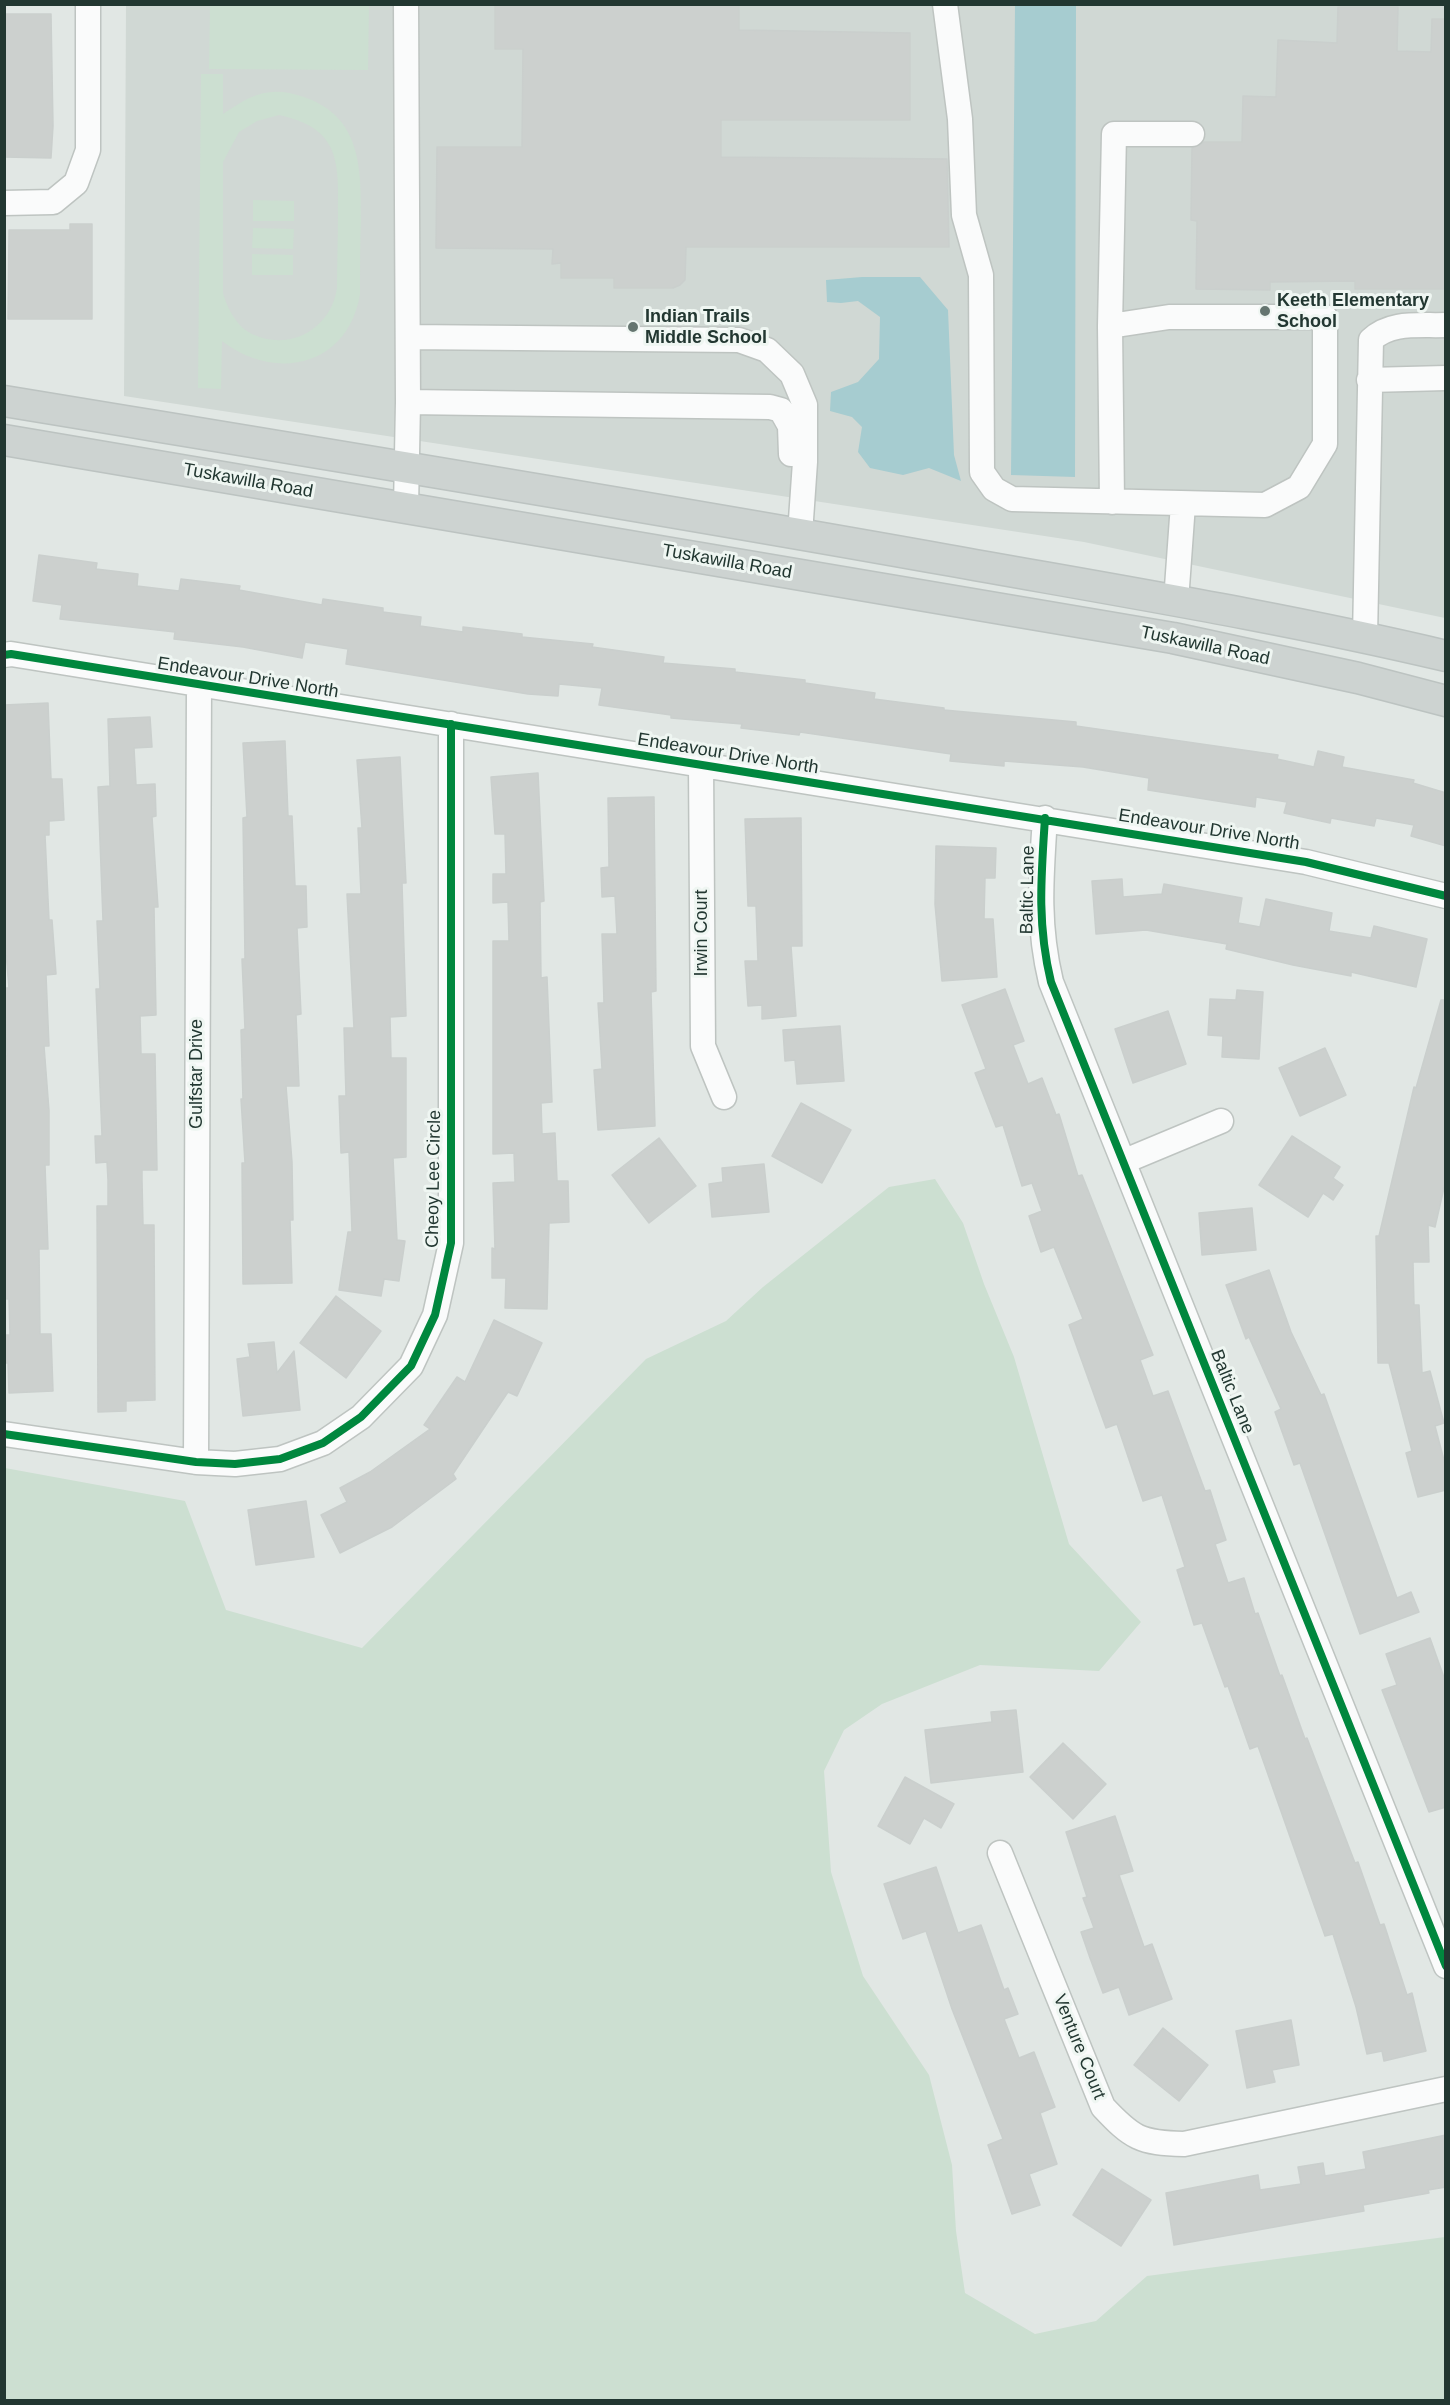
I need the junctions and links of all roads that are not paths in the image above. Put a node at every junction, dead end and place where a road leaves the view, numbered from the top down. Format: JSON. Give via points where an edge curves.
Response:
{"nodes":[{"id":1,"x":88,"y":4,"type":"edge"},
{"id":2,"x":406,"y":4,"type":"edge"},
{"id":3,"x":945,"y":4,"type":"edge"},
{"id":4,"x":1192,"y":134,"type":"dead end"},
{"id":5,"x":4,"y":203,"type":"edge"},
{"id":6,"x":1446,"y":325,"type":"edge"},
{"id":7,"x":1110,"y":326,"type":"junction"},
{"id":8,"x":408,"y":337,"type":"junction"},
{"id":9,"x":1446,"y":378,"type":"edge"},
{"id":10,"x":1369,"y":380,"type":"junction"},
{"id":11,"x":4,"y":401,"type":"edge"},
{"id":12,"x":408,"y":402,"type":"junction"},
{"id":13,"x":4,"y":440,"type":"edge"},
{"id":14,"x":407,"y":466,"type":"junction"},
{"id":15,"x":1112,"y":502,"type":"junction"},
{"id":16,"x":1183,"y":504,"type":"junction"},
{"id":17,"x":406,"y":508,"type":"junction"},
{"id":18,"x":792,"y":532,"type":"junction"},
{"id":19,"x":1176,"y":601,"type":"junction"},
{"id":20,"x":1365,"y":637,"type":"junction"},
{"id":21,"x":1173,"y":638,"type":"junction"},
{"id":22,"x":4,"y":655,"type":"edge"},
{"id":23,"x":1446,"y":656,"type":"edge"},
{"id":24,"x":1358,"y":678,"type":"junction"},
{"id":25,"x":199,"y":686,"type":"junction"},
{"id":26,"x":1446,"y":701,"type":"edge"},
{"id":27,"x":451,"y":724,"type":"junction"},
{"id":28,"x":701,"y":765,"type":"junction"},
{"id":29,"x":1045,"y":818,"type":"junction"},
{"id":30,"x":1446,"y":896,"type":"edge"},
{"id":31,"x":724,"y":1097,"type":"dead end"},
{"id":32,"x":1221,"y":1121,"type":"dead end"},
{"id":33,"x":1125,"y":1161,"type":"junction"},
{"id":34,"x":4,"y":1434,"type":"edge"},
{"id":35,"x":196,"y":1462,"type":"junction"},
{"id":36,"x":1000,"y":1853,"type":"dead end"},
{"id":37,"x":1446,"y":1966,"type":"edge"},
{"id":38,"x":1446,"y":2089,"type":"edge"}],
"edges":[{"from":1,"to":5,"type":"street","via":[[88,150],[76,183],[53,202]]},
{"from":2,"to":8,"type":"street"},
{"from":3,"to":15,"type":"street","via":[[960,119],[964,215],[981,275],[982,472],[994,489],[1012,499]]},
{"from":4,"to":7,"type":"street","via":[[1114,134]]},
{"from":6,"to":10,"type":"street","via":[[1382,330],[1371,340]]},
{"from":7,"to":15,"type":"street"},
{"from":7,"to":16,"type":"street","via":[[1169,317],[1325,318],[1325,444],[1299,487],[1265,505]]},
{"from":8,"to":12,"type":"street"},
{"from":8,"to":18,"type":"street","via":[[739,340],[767,350],[792,374],[805,405],[805,462]]},
{"from":9,"to":10,"type":"street"},
{"from":10,"to":20,"type":"street"},
{"from":11,"to":14,"type":"main road","name":"Tuskawilla Road"},
{"from":12,"to":14,"type":"street"},
{"from":12,"to":18,"type":"street","via":[[781,410],[790,426]]},
{"from":13,"to":17,"type":"main road","name":"Tuskawilla Road"},
{"from":14,"to":17,"type":"street"},
{"from":14,"to":18,"type":"main road","name":"Tuskawilla Road"},
{"from":15,"to":16,"type":"street"},
{"from":16,"to":19,"type":"street"},
{"from":17,"to":21,"type":"main road","name":"Tuskawilla Road"},
{"from":18,"to":19,"type":"main road","name":"Tuskawilla Road"},
{"from":19,"to":20,"type":"main road","name":"Tuskawilla Road"},
{"from":19,"to":21,"type":"main road"},
{"from":20,"to":23,"type":"main road","name":"Tuskawilla Road"},
{"from":20,"to":24,"type":"main road"},
{"from":21,"to":24,"type":"main road","name":"Tuskawilla Road"},
{"from":22,"to":25,"type":"street","name":"Endeavour Drive North"},
{"from":24,"to":26,"type":"main road","name":"Tuskawilla Road"},
{"from":25,"to":27,"type":"street","name":"Endeavour Drive North"},
{"from":25,"to":35,"type":"street","name":"Gulfstar Drive"},
{"from":27,"to":28,"type":"street","name":"Endeavour Drive North"},
{"from":27,"to":35,"type":"street","name":"Cheoy Lee Circle","via":[[451,1243],[435,1315],[411,1366],[361,1417],[323,1443],[280,1459],[235,1464]]},
{"from":28,"to":29,"type":"street","name":"Endeavour Drive North"},
{"from":28,"to":31,"type":"street","name":"Irwin Court","via":[[703,1046]]},
{"from":29,"to":30,"type":"street","name":"Endeavour Drive North","via":[[1306,862]]},
{"from":29,"to":33,"type":"street","name":"Baltic Lane","via":[[1040,907],[1051,982]]},
{"from":32,"to":33,"type":"street"},
{"from":33,"to":37,"type":"street","name":"Baltic Lane"},
{"from":34,"to":35,"type":"street","name":"Cheoy Lee Circle"},
{"from":36,"to":38,"type":"street","name":"Venture Court","via":[[1103,2106],[1127,2133],[1157,2143],[1184,2144]]}]}
